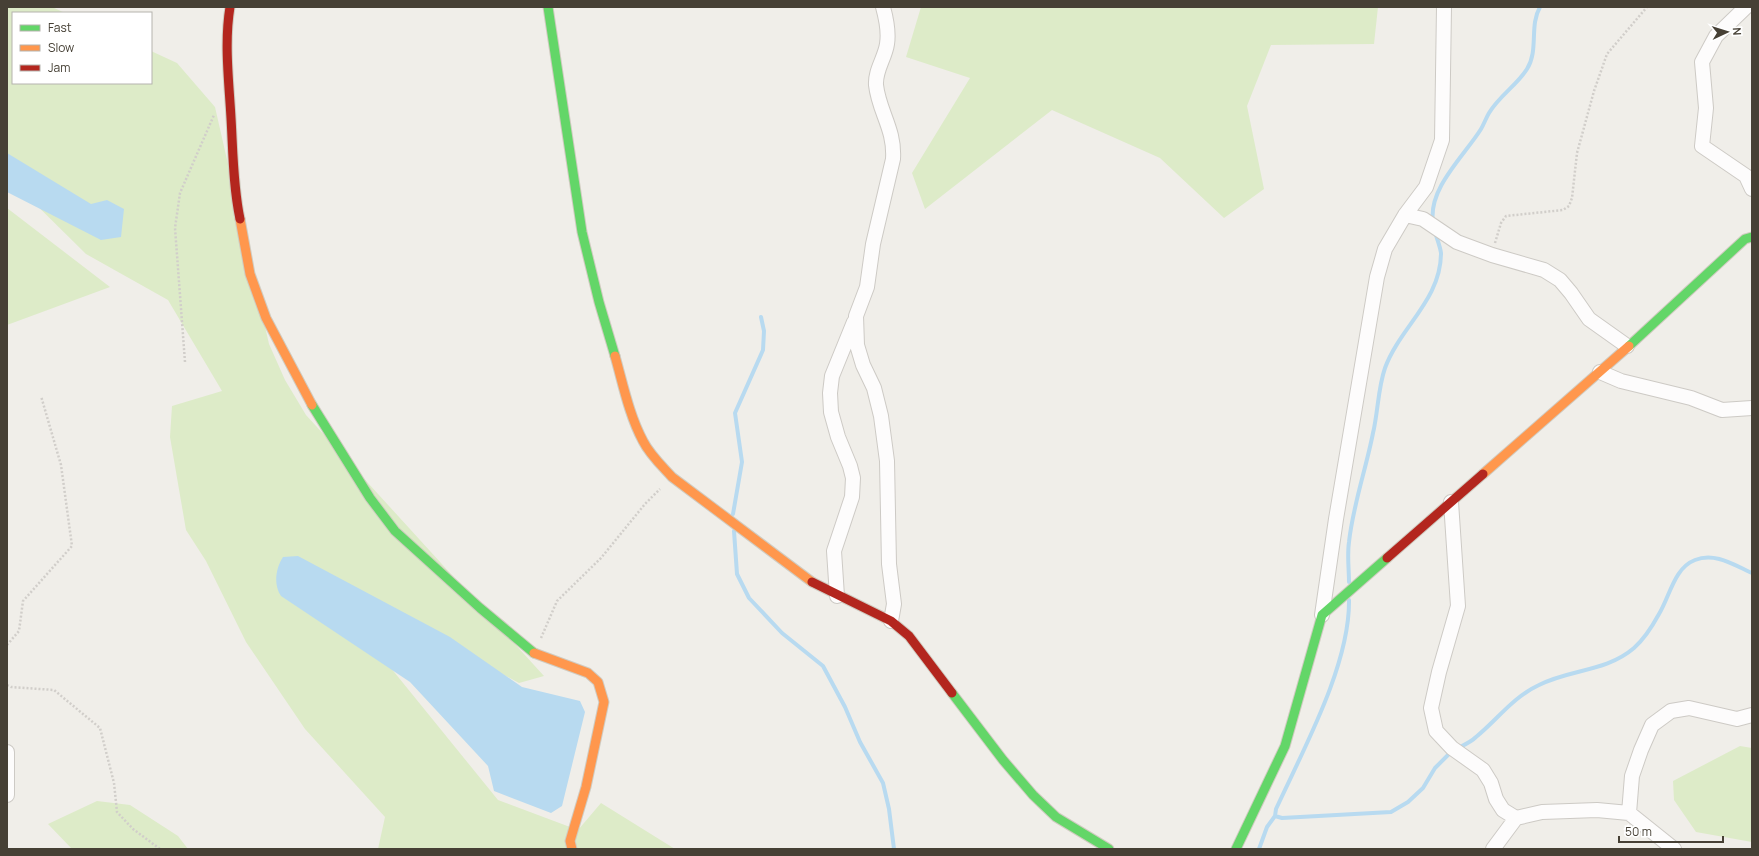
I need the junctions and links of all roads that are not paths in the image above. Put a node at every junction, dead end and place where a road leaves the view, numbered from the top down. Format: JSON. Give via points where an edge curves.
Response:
{"nodes":[{"id":1,"x":230,"y":7,"type":"edge"},
{"id":2,"x":548,"y":7,"type":"edge"},
{"id":3,"x":883,"y":7,"type":"edge"},
{"id":4,"x":1444,"y":7,"type":"edge"},
{"id":5,"x":1746,"y":7,"type":"edge"},
{"id":6,"x":1752,"y":189,"type":"edge"},
{"id":7,"x":1405,"y":215,"type":"junction"},
{"id":8,"x":1752,"y":236,"type":"edge"},
{"id":9,"x":856,"y":316,"type":"junction"},
{"id":10,"x":1627,"y":346,"type":"junction"},
{"id":11,"x":1600,"y":372,"type":"junction"},
{"id":12,"x":1752,"y":408,"type":"edge"},
{"id":13,"x":1451,"y":502,"type":"junction"},
{"id":14,"x":837,"y":596,"type":"junction"},
{"id":15,"x":1322,"y":615,"type":"junction"},
{"id":16,"x":892,"y":621,"type":"junction"},
{"id":17,"x":1752,"y":715,"type":"edge"},
{"id":18,"x":7,"y":752,"type":"edge"},
{"id":19,"x":7,"y":795,"type":"edge"},
{"id":20,"x":1629,"y":813,"type":"junction"},
{"id":21,"x":1516,"y":818,"type":"junction"},
{"id":22,"x":572,"y":849,"type":"edge"},
{"id":23,"x":1109,"y":849,"type":"edge"},
{"id":24,"x":1236,"y":849,"type":"edge"},
{"id":25,"x":1493,"y":849,"type":"edge"},
{"id":26,"x":1674,"y":849,"type":"edge"}],
"edges":[{"from":1,"to":22,"type":"street","via":[[229,83],[236,199],[250,274],[266,318],[318,417],[370,498],[395,531],[480,608],[535,653],[588,674],[598,682],[604,702],[586,787],[570,841]]},
{"from":2,"to":14,"type":"street","via":[[582,232],[599,302],[633,419],[643,442],[672,477],[816,585]]},
{"from":3,"to":9,"type":"street","via":[[887,44],[877,70],[876,83],[892,134],[893,159],[873,244],[867,287]]},
{"from":4,"to":7,"type":"street","via":[[1442,140],[1426,187]]},
{"from":5,"to":6,"type":"street","via":[[1716,36],[1702,62],[1706,108],[1702,146],[1746,176]]},
{"from":7,"to":10,"type":"street","via":[[1423,219],[1457,242],[1544,270],[1560,280],[1589,319]]},
{"from":7,"to":15,"type":"street","via":[[1385,249],[1377,277]]},
{"from":8,"to":10,"type":"street","via":[[1745,239]]},
{"from":9,"to":14,"type":"street","via":[[832,376],[830,392],[831,412],[853,478],[852,497],[834,551]]},
{"from":9,"to":16,"type":"street","via":[[857,344],[874,388],[887,461],[889,564],[894,598]]},
{"from":10,"to":11,"type":"street"},
{"from":11,"to":12,"type":"street","via":[[1621,381],[1691,398],[1722,410]]},
{"from":11,"to":13,"type":"street"},
{"from":13,"to":15,"type":"street"},
{"from":13,"to":21,"type":"street","via":[[1458,606],[1431,708],[1436,731],[1452,748],[1483,770],[1503,810]]},
{"from":14,"to":16,"type":"street"},
{"from":15,"to":24,"type":"street","via":[[1285,746]]},
{"from":16,"to":23,"type":"street","via":[[924,653],[1003,760],[1033,795],[1056,817]]},
{"from":17,"to":20,"type":"street","via":[[1738,719],[1689,708],[1671,711],[1652,725],[1632,776]]},
{"from":18,"to":19,"type":"street"},
{"from":20,"to":21,"type":"street","via":[[1597,810],[1542,812]]},
{"from":20,"to":26,"type":"street"},
{"from":21,"to":25,"type":"street"}]}
